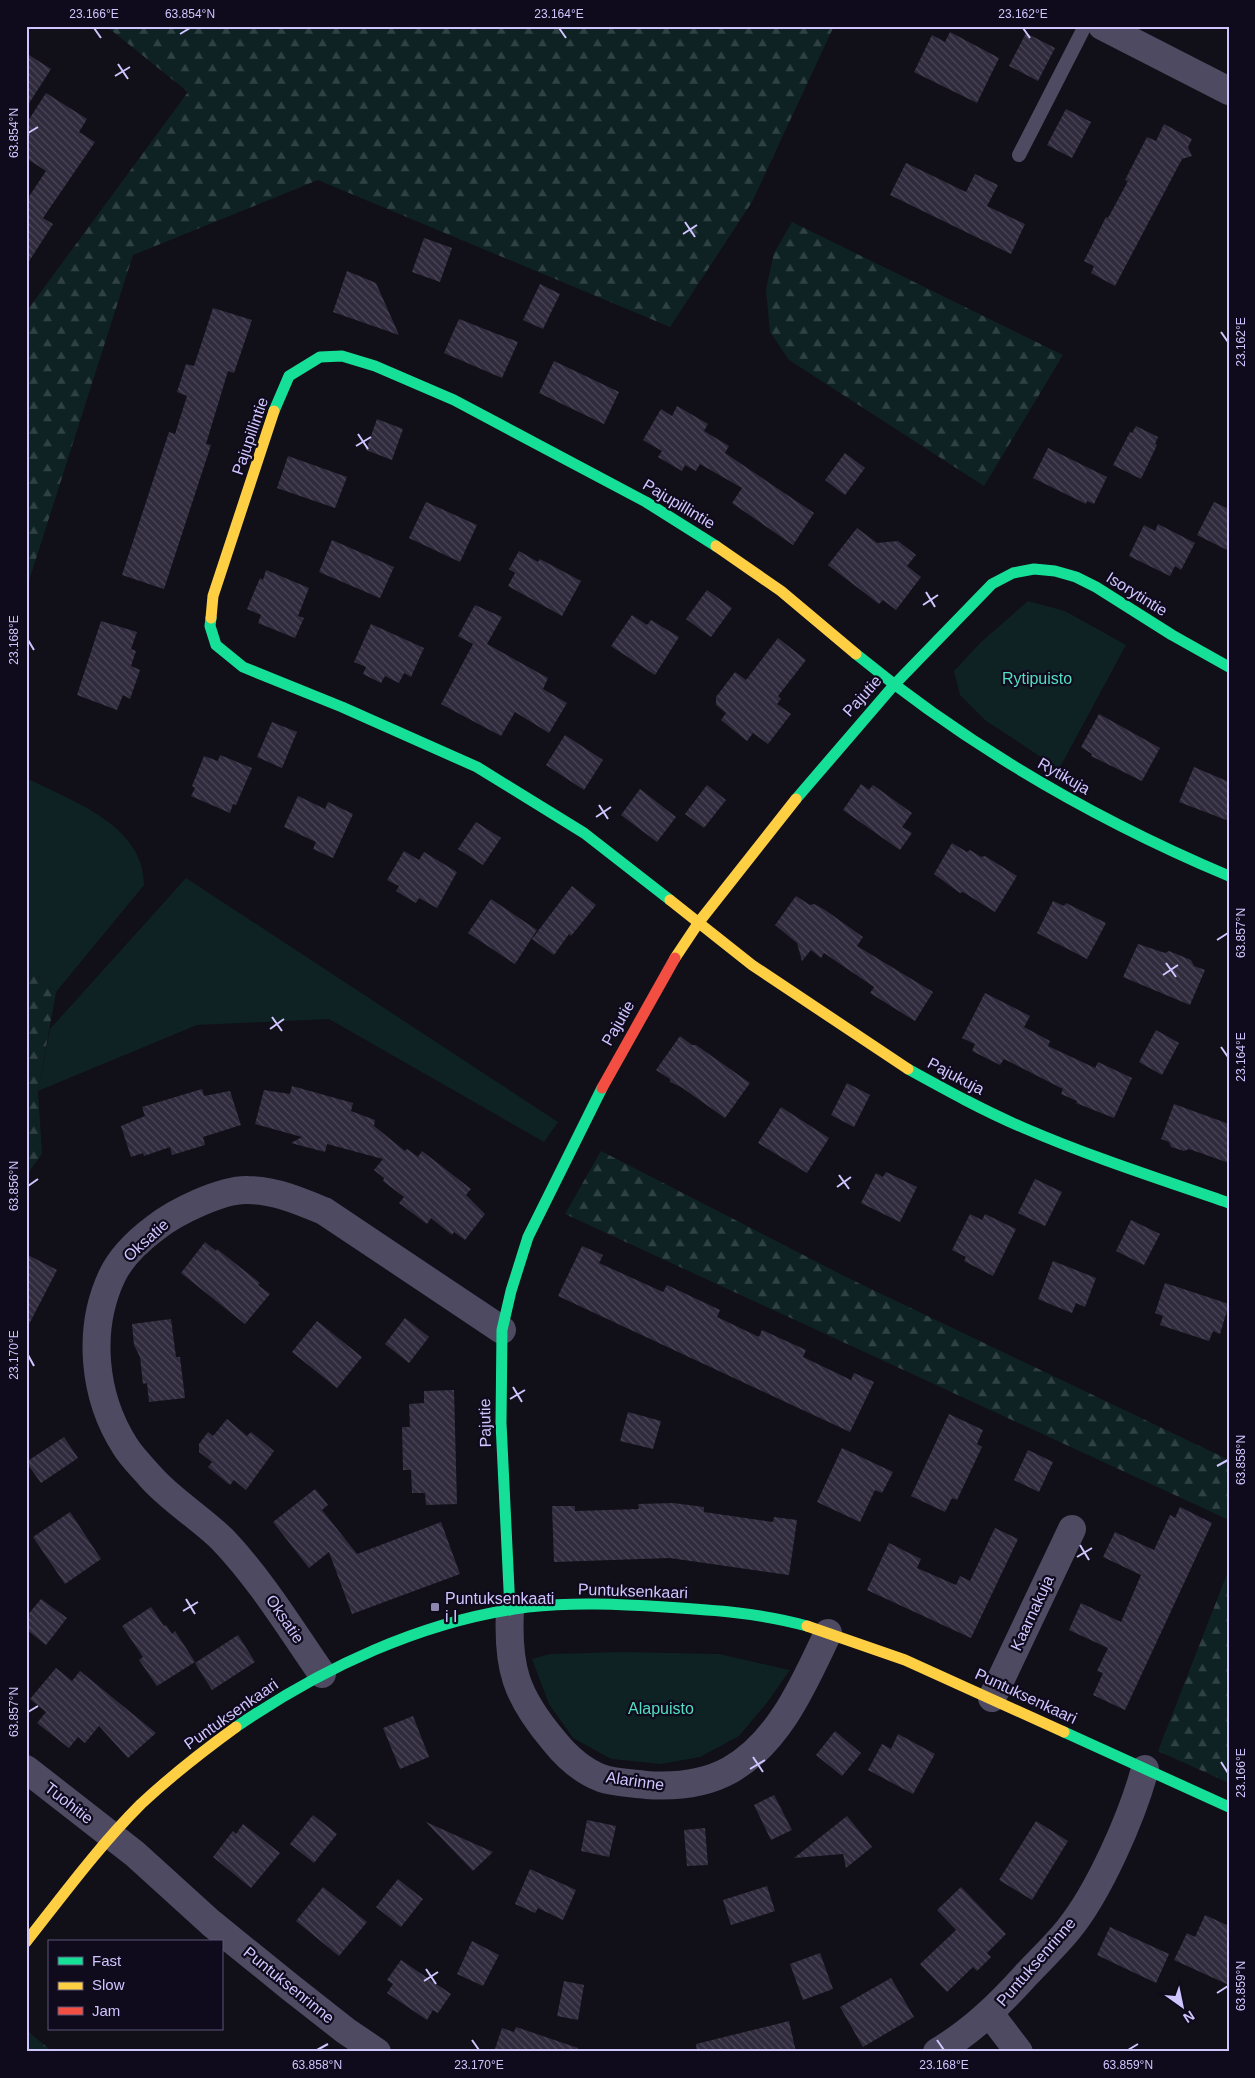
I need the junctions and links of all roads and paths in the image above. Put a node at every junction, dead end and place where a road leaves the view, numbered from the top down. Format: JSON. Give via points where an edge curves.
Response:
{"nodes":[{"id":1,"x":1085,"y":26,"type":"edge"},
{"id":2,"x":1102,"y":26,"type":"edge"},
{"id":3,"x":1229,"y":91,"type":"edge"},
{"id":4,"x":1019,"y":155,"type":"dead end"},
{"id":5,"x":1020,"y":570,"type":"joint"},
{"id":6,"x":1229,"y":667,"type":"edge"},
{"id":7,"x":894,"y":685,"type":"junction"},
{"id":8,"x":1229,"y":876,"type":"edge"},
{"id":9,"x":699,"y":922,"type":"junction"},
{"id":10,"x":1229,"y":1203,"type":"edge"},
{"id":11,"x":502,"y":1330,"type":"junction"},
{"id":12,"x":1072,"y":1528,"type":"dead end"},
{"id":13,"x":510,"y":1610,"type":"junction"},
{"id":14,"x":828,"y":1633,"type":"junction"},
{"id":15,"x":322,"y":1674,"type":"junction"},
{"id":16,"x":992,"y":1698,"type":"junction"},
{"id":17,"x":26,"y":1769,"type":"edge"},
{"id":18,"x":1145,"y":1769,"type":"junction"},
{"id":19,"x":1229,"y":1806,"type":"edge"},
{"id":20,"x":112,"y":1836,"type":"junction"},
{"id":21,"x":26,"y":1942,"type":"edge"},
{"id":22,"x":990,"y":2014,"type":"junction"},
{"id":23,"x":378,"y":2052,"type":"edge"},
{"id":24,"x":937,"y":2052,"type":"edge"},
{"id":25,"x":1019,"y":2052,"type":"edge"}],
"edges":[{"from":1,"to":4,"type":"lane"},
{"from":2,"to":3,"type":"street"},
{"from":5,"to":6,"type":"street","name":"Isorytintie","via":[[1039,568],[1063,572],[1086,581]]},
{"from":5,"to":7,"type":"street","name":"Pajutie","via":[[1006,574],[992,584]]},
{"from":7,"to":8,"type":"street","name":"Rytikuja","via":[[1046,785],[1172,852]]},
{"from":7,"to":9,"type":"street","name":"Pajutie","via":[[827,760]]},
{"from":7,"to":9,"type":"street","name":"Pajupillintie","via":[[781,591],[713,544],[646,502],[454,400],[375,366],[342,356],[320,357],[289,376],[273,414],[213,596],[210,626],[216,645],[243,667],[477,767],[584,833]]},
{"from":9,"to":10,"type":"street","name":"Pajukuja","via":[[752,965],[830,1020],[894,1062],[962,1099],[1023,1128],[1102,1159]]},
{"from":9,"to":11,"type":"street","name":"Pajutie","via":[[620,1053],[550,1189],[528,1237]]},
{"from":11,"to":13,"type":"street","name":"Pajutie","via":[[501,1424]]},
{"from":11,"to":15,"type":"street","name":"Oksatie","via":[[324,1211],[295,1199],[247,1189],[214,1197],[185,1209],[156,1227],[131,1249],[113,1274],[101,1304],[96,1340],[99,1378],[110,1415],[125,1446],[150,1477],[222,1539],[256,1577]]},
{"from":12,"to":16,"type":"street","name":"Kaarnakuja"},
{"from":13,"to":14,"type":"street","name":"Puntuksenkaari","via":[[621,1604],[722,1610],[786,1621]]},
{"from":13,"to":14,"type":"street","name":"Alarinne","via":[[509,1639],[515,1679],[526,1705],[560,1749],[573,1762],[601,1778],[669,1787],[706,1780],[731,1769],[754,1751],[794,1700]]},
{"from":13,"to":15,"type":"street","name":"Puntuksenkaari","via":[[390,1644]]},
{"from":14,"to":16,"type":"street","name":"Puntuksenkaari","via":[[903,1658]]},
{"from":15,"to":20,"type":"street","name":"Puntuksenkaari","via":[[205,1748],[158,1789]]},
{"from":16,"to":18,"type":"street","name":"Puntuksenkaari"},
{"from":17,"to":20,"type":"street","name":"Tuohitie"},
{"from":18,"to":19,"type":"street","name":"Puntuksenkaari"},
{"from":18,"to":22,"type":"street","name":"Puntuksenrinne","via":[[1138,1795],[1102,1875],[1069,1929]]},
{"from":20,"to":21,"type":"street","name":"Puntuksenkaari"},
{"from":20,"to":23,"type":"street","name":"Puntuksenrinne","via":[[218,1928]]},
{"from":22,"to":24,"type":"street","name":"Puntuksenrinne"},
{"from":22,"to":25,"type":"street"}]}
